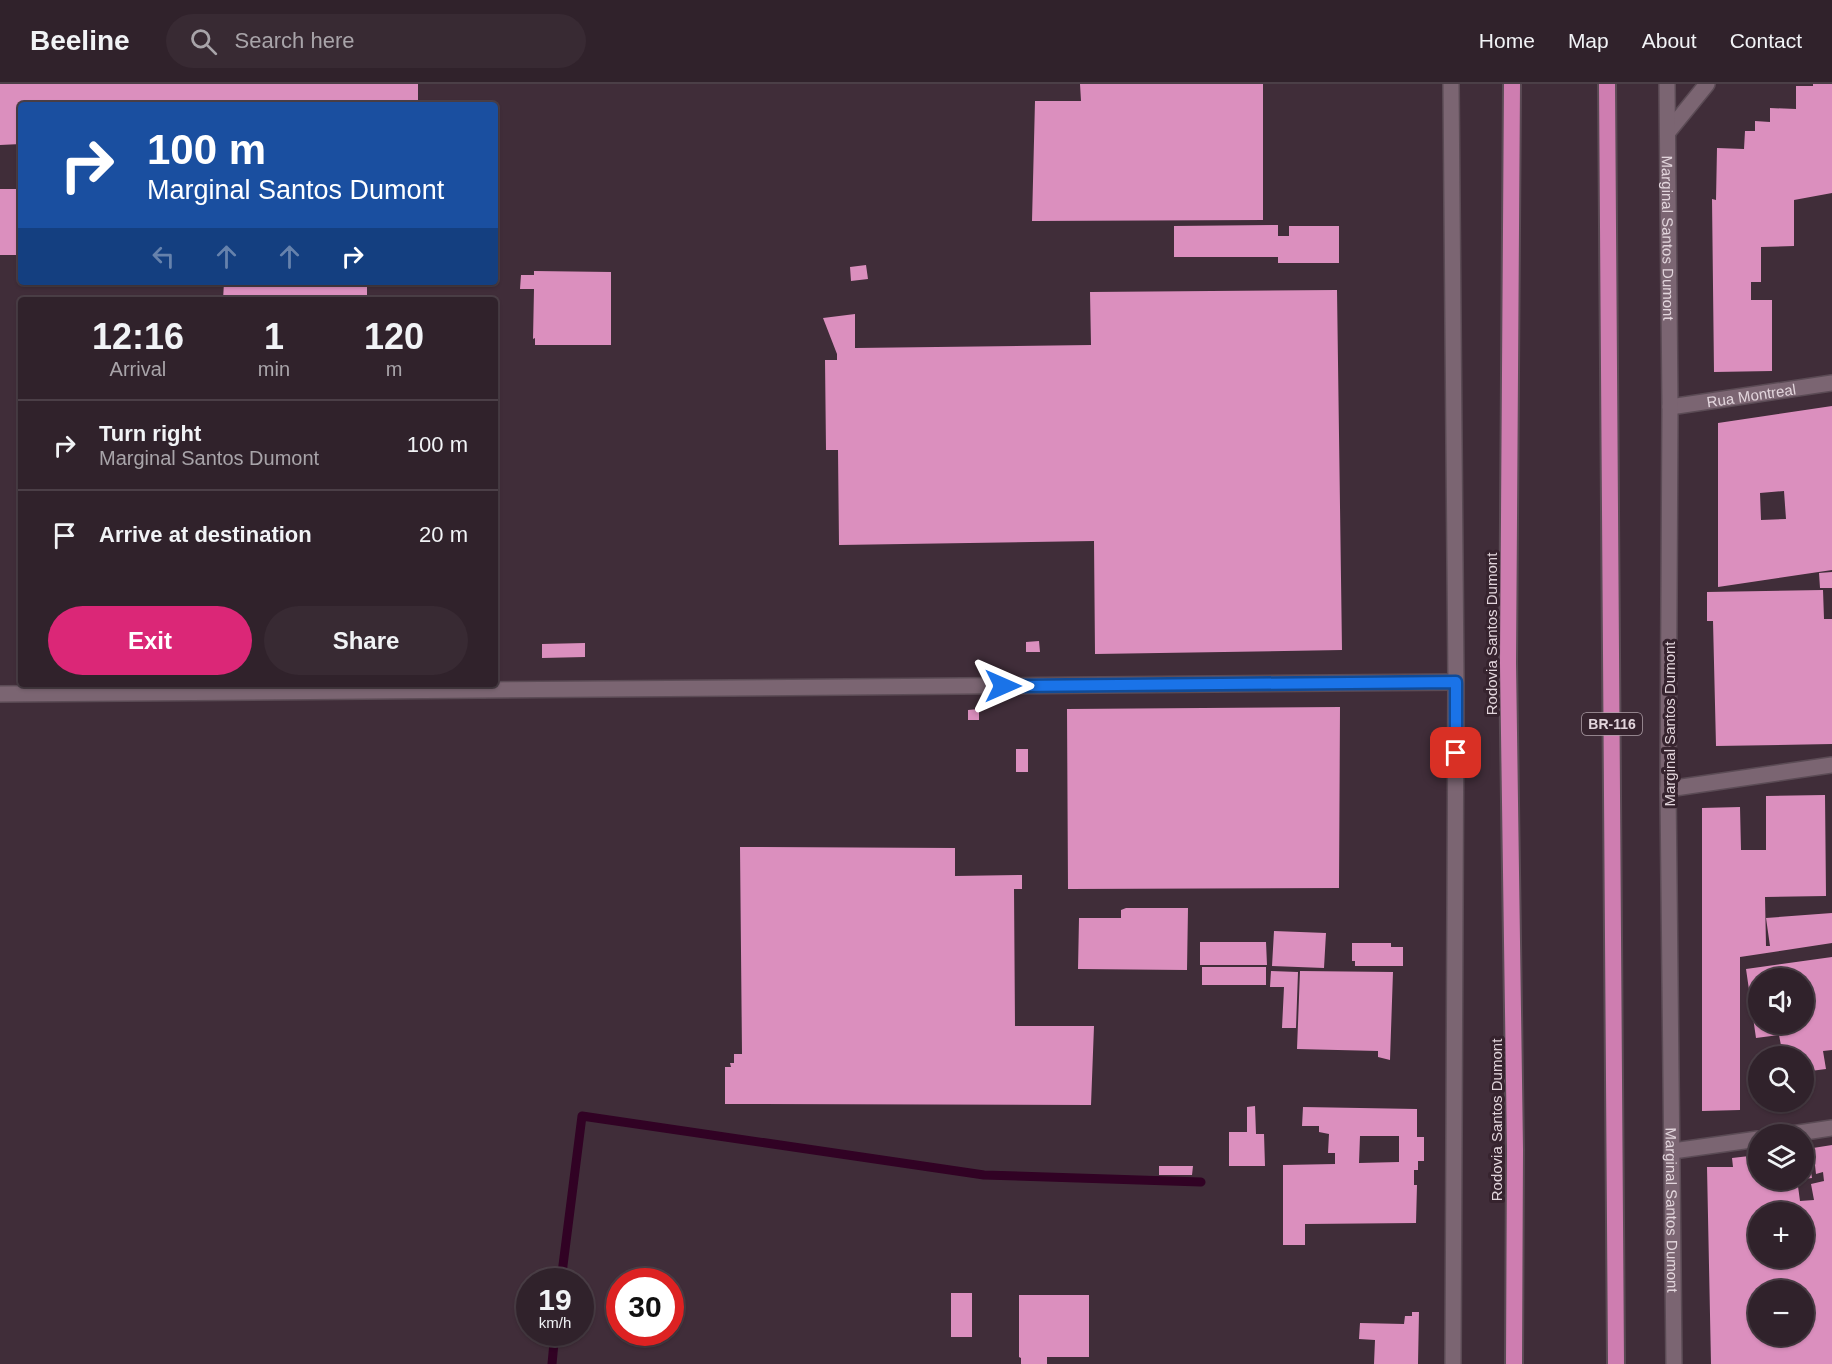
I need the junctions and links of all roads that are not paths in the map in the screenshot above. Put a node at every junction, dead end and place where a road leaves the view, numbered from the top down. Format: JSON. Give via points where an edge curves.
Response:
{"nodes":[{"id":1,"x":1451,"y":84,"type":"edge"},
{"id":2,"x":1512,"y":84,"type":"edge"},
{"id":3,"x":1607,"y":84,"type":"edge"},
{"id":4,"x":1667,"y":84,"type":"edge"},
{"id":5,"x":1707,"y":84,"type":"edge"},
{"id":6,"x":1668,"y":132,"type":"junction"},
{"id":7,"x":1832,"y":383,"type":"edge"},
{"id":8,"x":1670,"y":407,"type":"junction"},
{"id":9,"x":1456,"y":682,"type":"junction"},
{"id":10,"x":0,"y":694,"type":"edge"},
{"id":11,"x":1832,"y":765,"type":"edge"},
{"id":12,"x":1668,"y":789,"type":"junction"},
{"id":13,"x":1832,"y":1128,"type":"edge"},
{"id":14,"x":1814,"y":1131,"type":"edge"},
{"id":15,"x":1748,"y":1140,"type":"edge"},
{"id":16,"x":1673,"y":1151,"type":"junction"},
{"id":17,"x":1453,"y":1364,"type":"edge"},
{"id":18,"x":1515,"y":1364,"type":"edge"},
{"id":19,"x":1617,"y":1364,"type":"edge"},
{"id":20,"x":1674,"y":1364,"type":"edge"}],
"edges":[{"from":1,"to":9,"type":"main road"},
{"from":2,"to":18,"type":"highway","name":"Rodovia Santos Dumont","via":[[1508,663]]},
{"from":3,"to":19,"type":"highway","number":"BR-116"},
{"from":4,"to":6,"type":"main road","name":"Marginal Santos Dumont"},
{"from":5,"to":6,"type":"main road"},
{"from":6,"to":8,"type":"main road","name":"Marginal Santos Dumont"},
{"from":7,"to":8,"type":"main road","name":"Rua Montreal"},
{"from":8,"to":12,"type":"main road","name":"Marginal Santos Dumont"},
{"from":9,"to":10,"type":"main road"},
{"from":9,"to":17,"type":"main road"},
{"from":11,"to":12,"type":"main road"},
{"from":12,"to":16,"type":"main road","name":"Marginal Santos Dumont"},
{"from":13,"to":14,"type":"main road"},
{"from":15,"to":16,"type":"main road"},
{"from":16,"to":20,"type":"main road","name":"Marginal Santos Dumont"}]}
